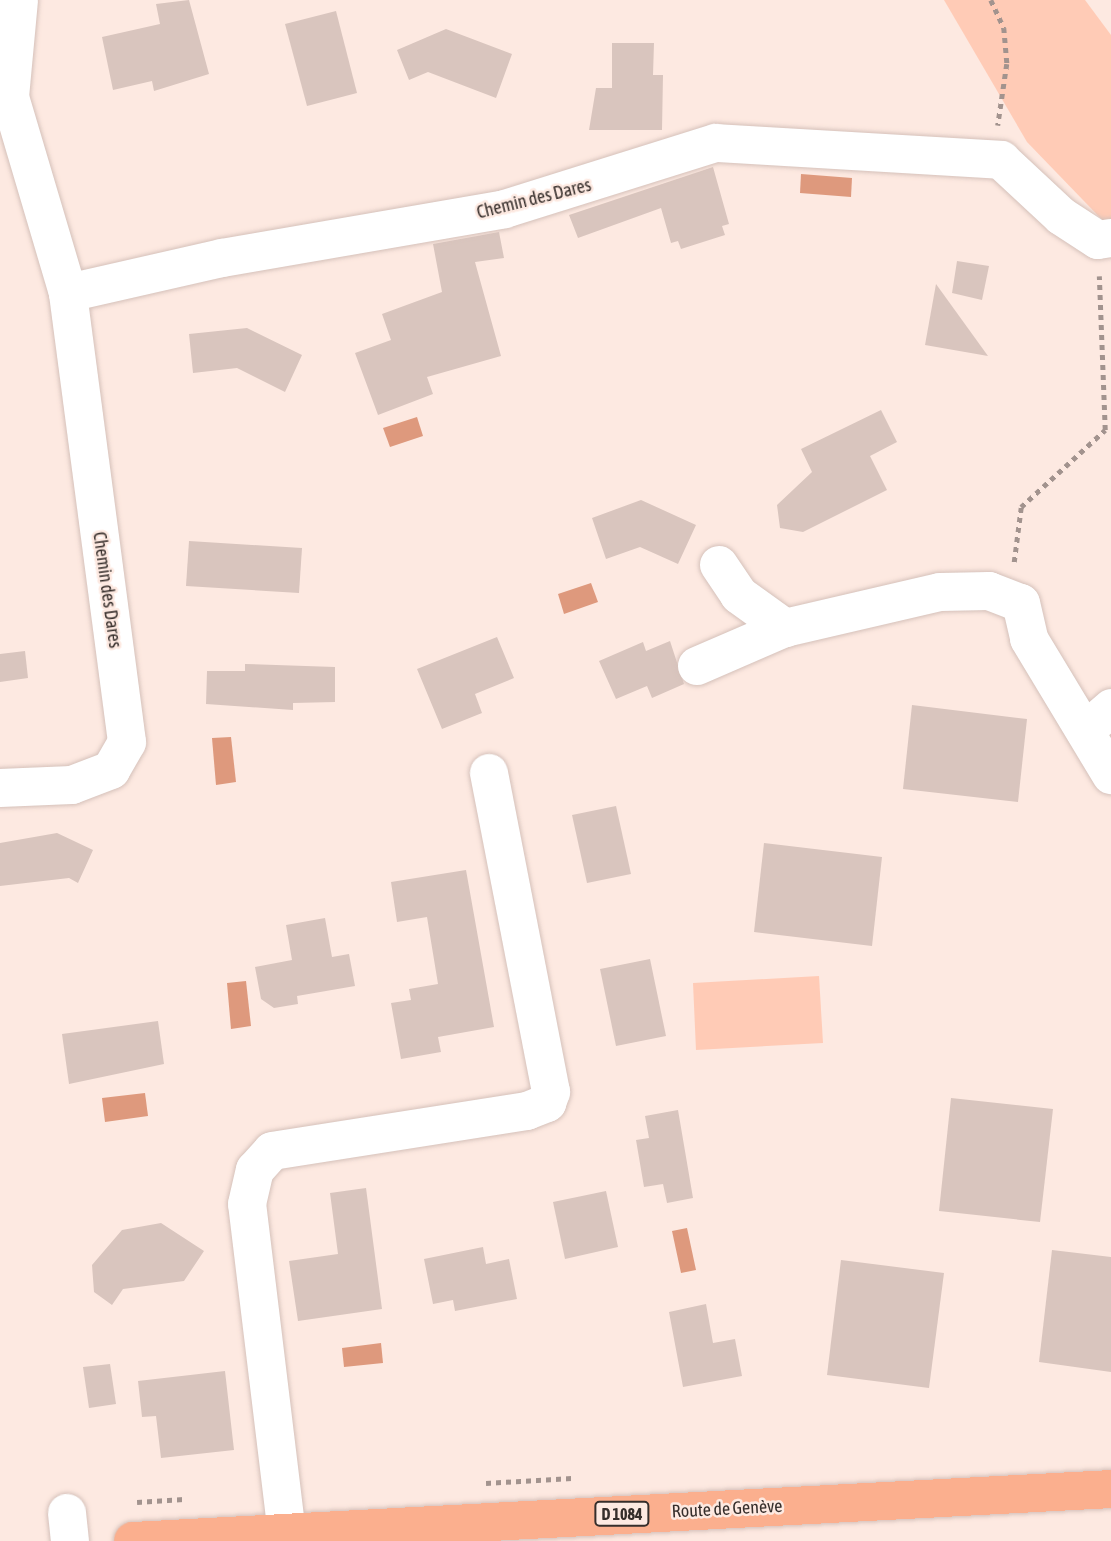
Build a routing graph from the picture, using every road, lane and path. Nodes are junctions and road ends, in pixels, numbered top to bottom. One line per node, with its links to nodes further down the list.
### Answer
1 (19, 0): 5 (street, Chemin des Dares)
2 (991, 0): 3 (path)
3 (1001, 160): 4 (street); 5 (street, Chemin des Dares)
4 (1104, 239): 7 (path)
5 (68, 293): 13 (street, Chemin des Dares)
6 (719, 565): 8 (street)
7 (1005, 597): 8 (street); 10 (street)
8 (785, 628): 9 (street)
9 (697, 666)
10 (1098, 720): 12 (street)
11 (489, 773): 15 (street)
12 (1111, 775)
13 (0, 789)
14 (1111, 1489): 15 (main road, Route de Genève / D 1084)
15 (287, 1534): 16 (main road, Route de Genève / D 1084)
16 (133, 1541)

